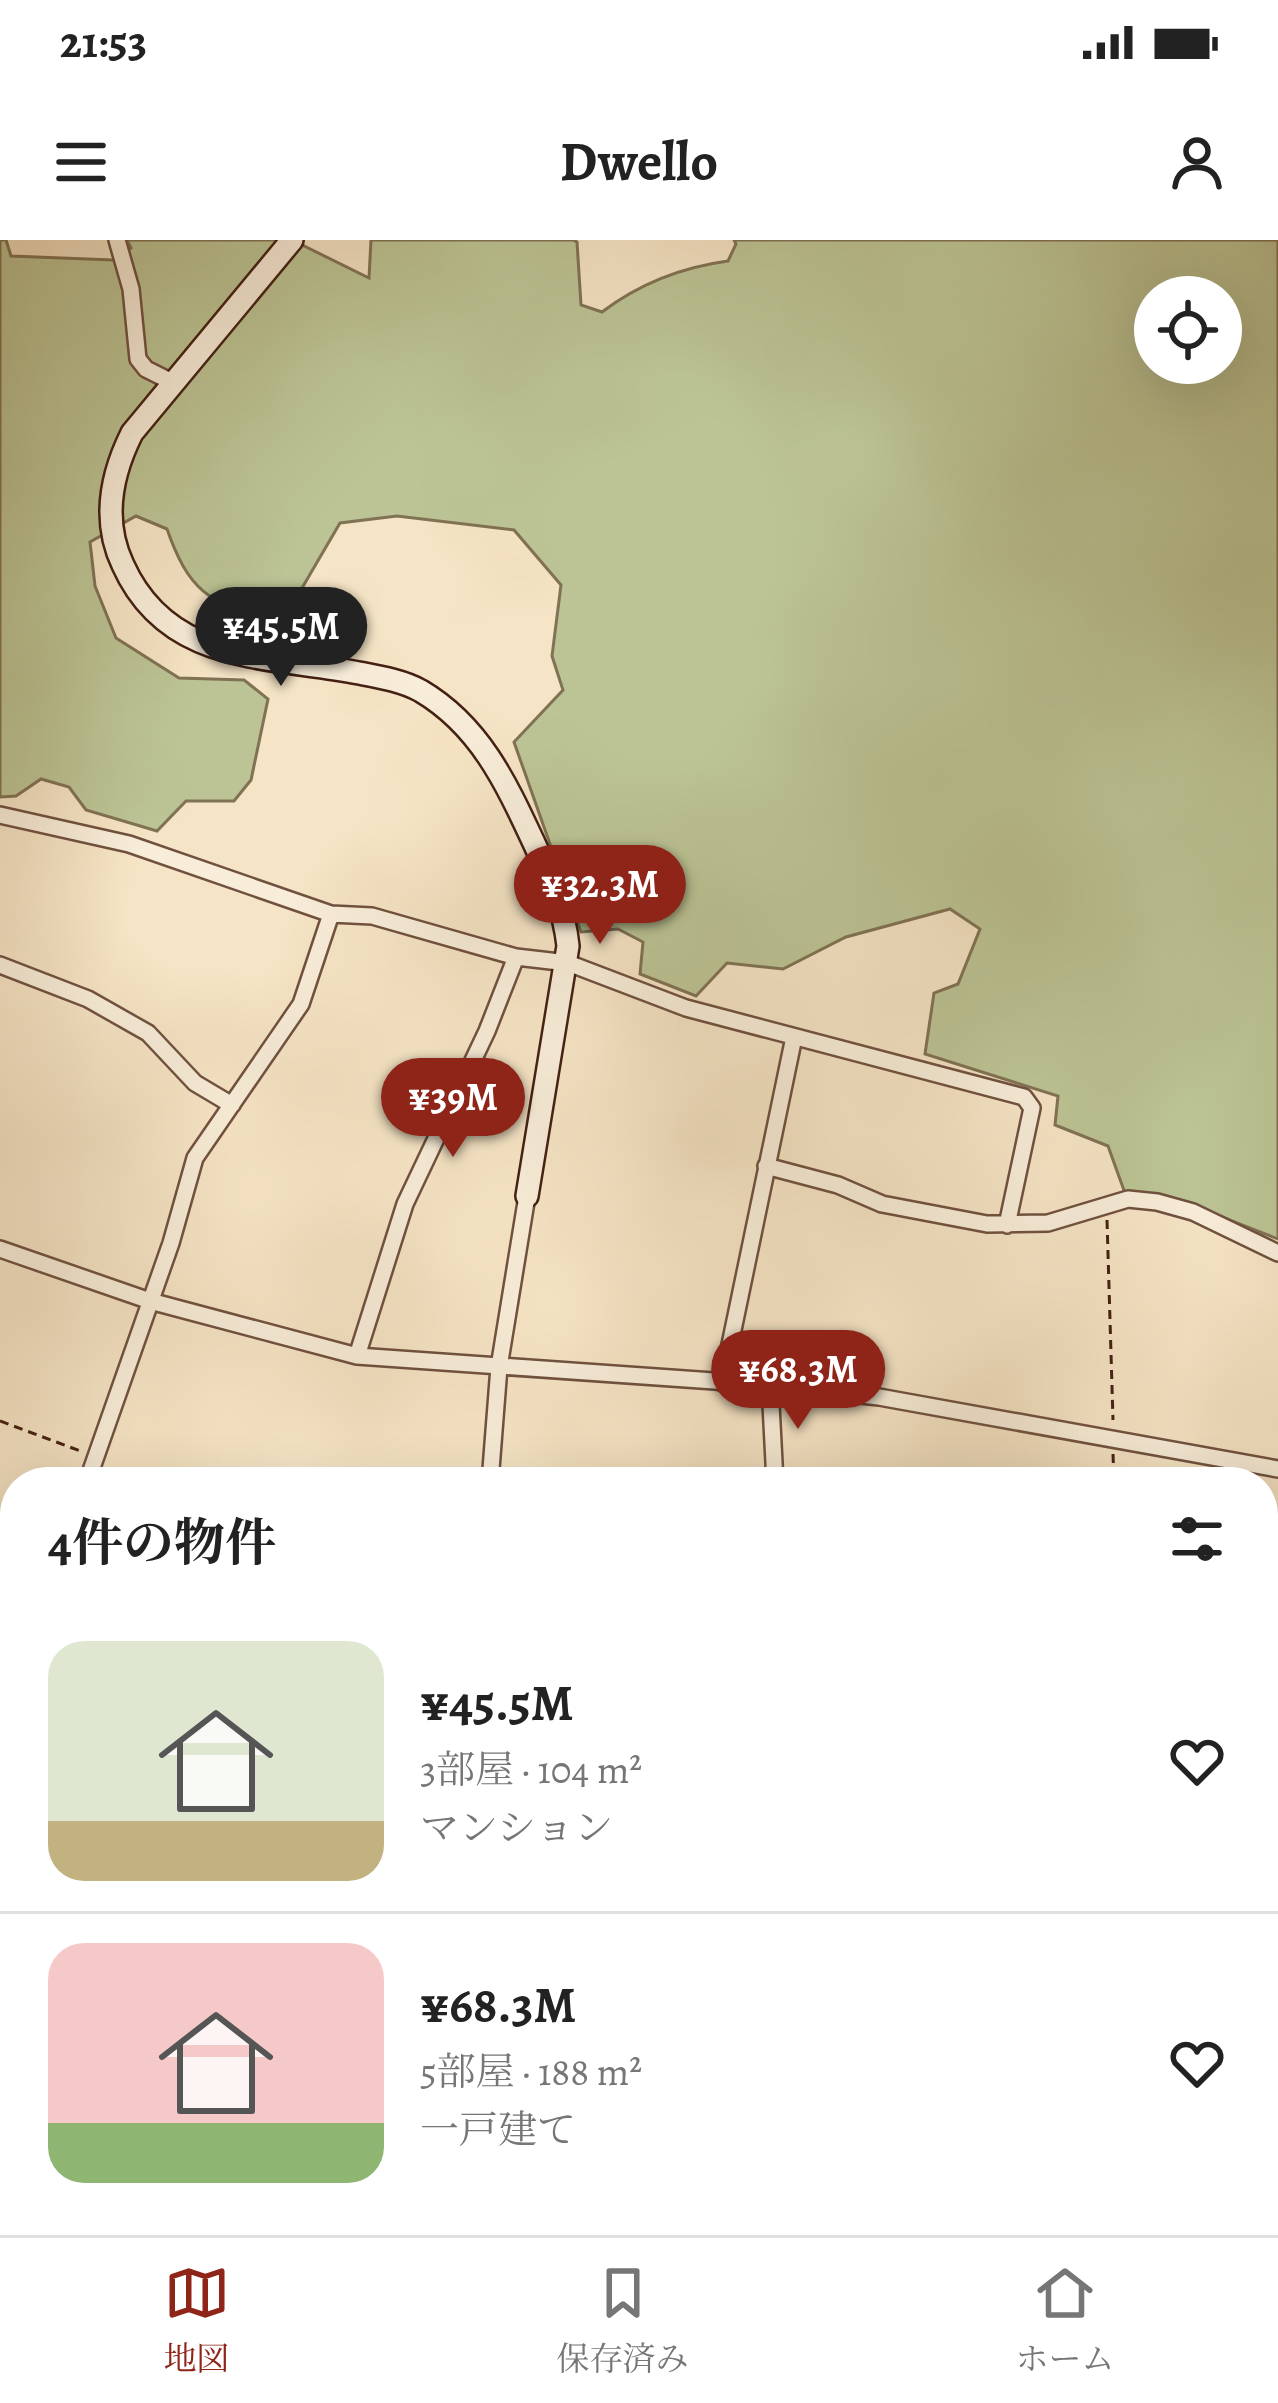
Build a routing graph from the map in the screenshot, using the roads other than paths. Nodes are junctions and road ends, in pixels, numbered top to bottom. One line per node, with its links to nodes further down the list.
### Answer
1 (117, 240): 3 (street)
2 (292, 240): 3 (street)
3 (172, 382): 7 (street)
4 (0, 814): 5 (street)
5 (332, 914): 6 (street); 10 (street)
6 (516, 957): 7 (street); 17 (street)
7 (568, 963): 9 (street); 12 (street)
8 (0, 965): 10 (street)
9 (794, 1037): 11 (street); 13 (street)
10 (232, 1105): 16 (street)
11 (766, 1166): 13 (street); 19 (street)
12 (527, 1196): 18 (street)
13 (1006, 1225): 15 (street)
14 (0, 1249): 16 (street)
15 (1278, 1253)
16 (150, 1301): 17 (street); 21 (street)
17 (356, 1356): 18 (street)
18 (499, 1367): 19 (street); 22 (street)
19 (722, 1383): 20 (street)
20 (770, 1385): 23 (street); 24 (street)
21 (92, 1467)
22 (491, 1467)
23 (774, 1467)
24 (1266, 1467)

